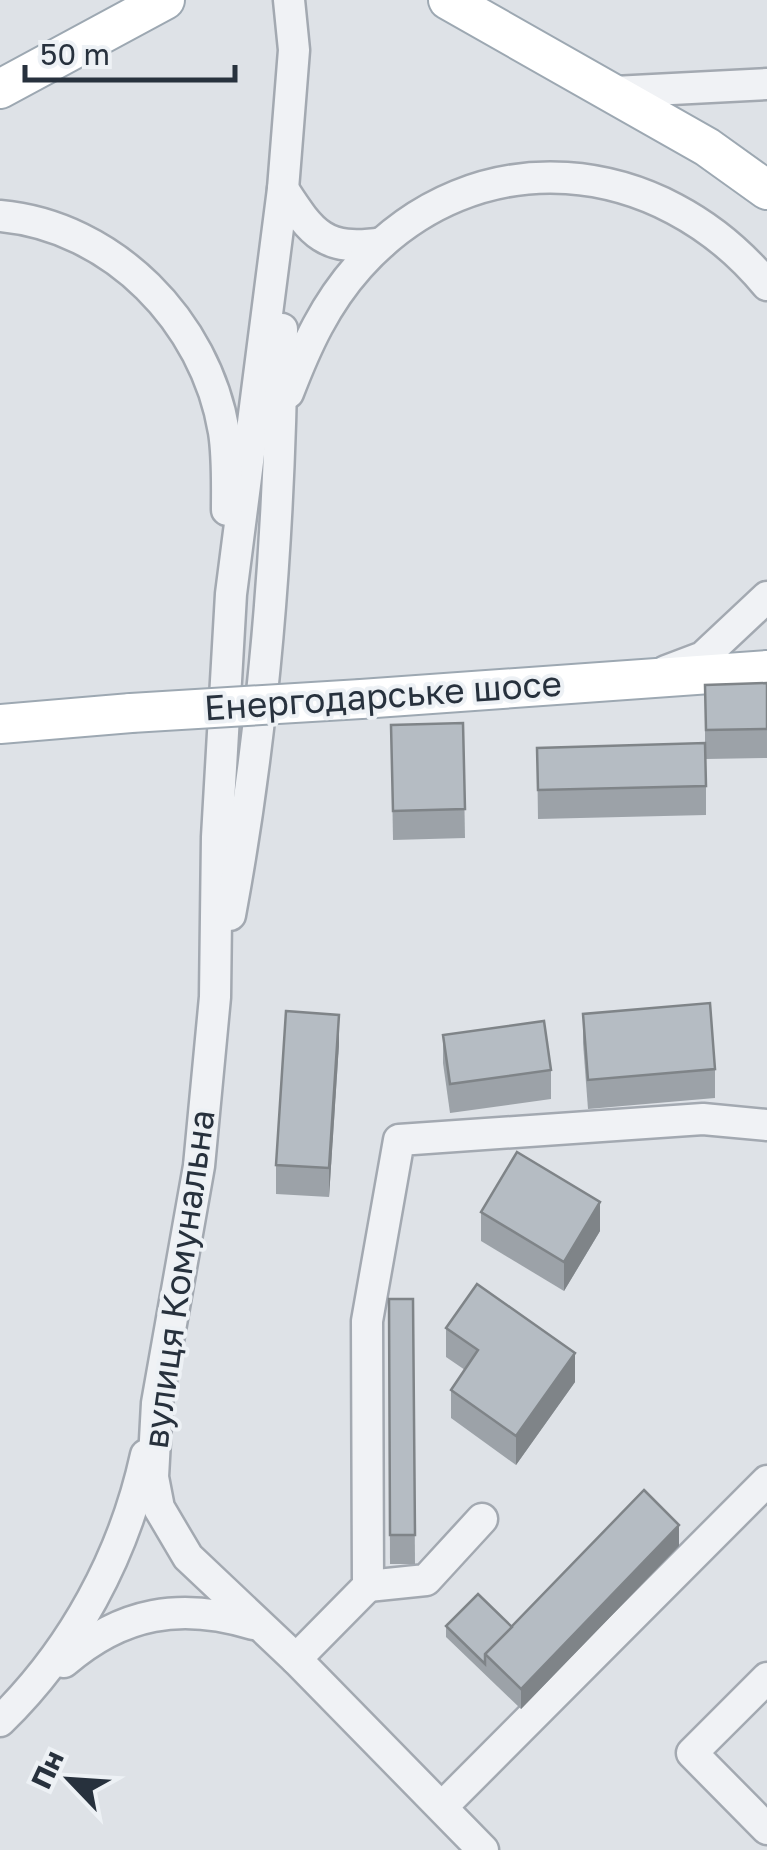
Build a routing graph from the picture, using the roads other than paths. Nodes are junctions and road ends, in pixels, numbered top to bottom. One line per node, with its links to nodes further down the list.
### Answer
1 (166, 0): 7 (main road)
2 (289, 0): 5 (street)
3 (309, 0): 5 (street)
4 (448, 0): 8 (main road)
5 (294, 50): 9 (street)
6 (767, 84): 8 (street)
7 (0, 89)
8 (614, 92): 10 (main road)
9 (284, 189): 12 (street); 14 (street); 15 (street)
10 (767, 190)
11 (0, 216): 15 (street)
12 (382, 244): 13 (street); 14 (street)
13 (767, 285)
14 (281, 410): 20 (street)
15 (230, 594): 20 (street)
16 (767, 597): 18 (street)
17 (767, 670): 18 (main road, Енергодарське шосе)
18 (649, 677): 19 (main road, Енергодарське шосе, bridge)
19 (0, 724)
20 (215, 996): 22 (street, вулиця Комунальна)
21 (767, 1125): 25 (street)
22 (156, 1403): 26 (street, вулиця Комунальна); 29 (street)
23 (767, 1481): 31 (street)
24 (482, 1519): 25 (street)
25 (368, 1586): 27 (street)
26 (261, 1626): 27 (street, вулиця Комунальна); 29 (street)
27 (296, 1659): 31 (street, вулиця Комунальна)
28 (767, 1678): 32 (street)
29 (39, 1683): 30 (street)
30 (0, 1722)
31 (442, 1807): 33 (street, вулиця Комунальна)
32 (767, 1829)
33 (483, 1850)

